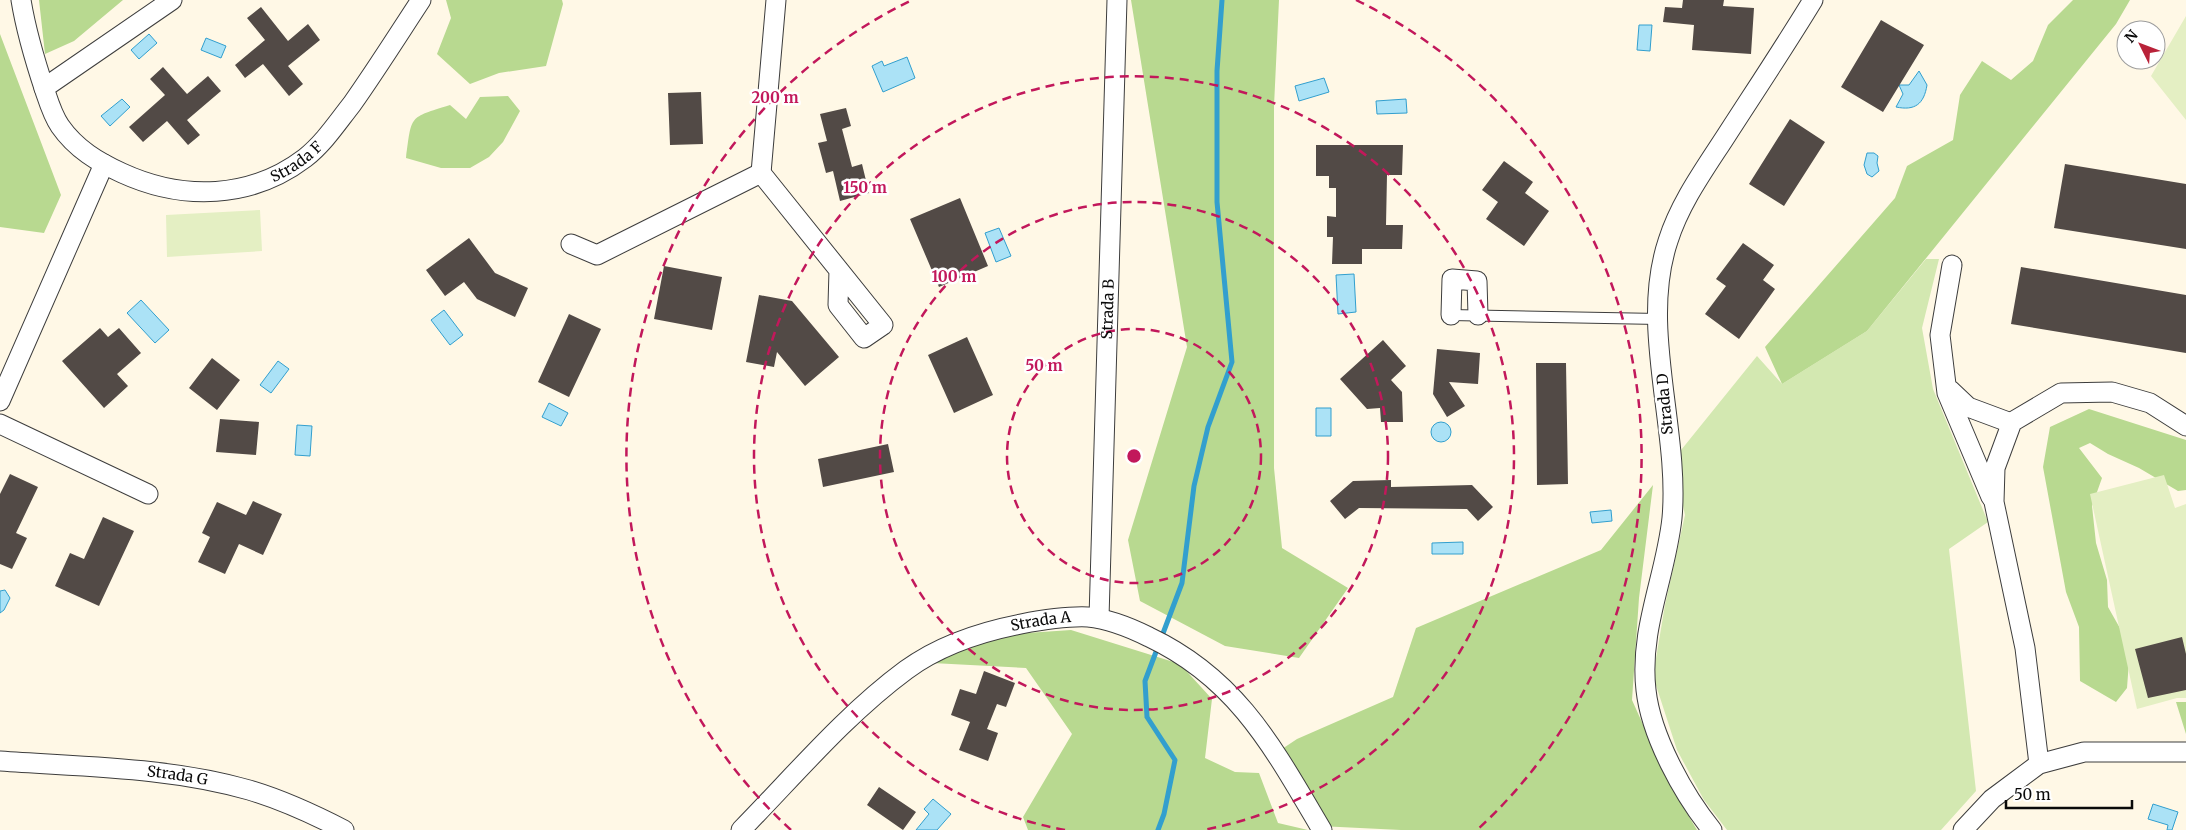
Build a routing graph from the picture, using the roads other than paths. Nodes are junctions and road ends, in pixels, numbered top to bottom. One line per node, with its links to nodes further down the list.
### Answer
1 (21, 0): 7 (street, Strada F)
2 (172, 0): 7 (street)
3 (421, 0): 8 (street, Strada F)
4 (776, 0): 9 (street)
5 (1116, 0): 23 (street, Strada B)
6 (1813, 0): 15 (street, Strada D)
7 (44, 88): 8 (street, Strada F)
8 (104, 164): 16 (street)
9 (761, 173): 10 (street); 12 (street)
10 (571, 244)
11 (1952, 265): 17 (street)
12 (839, 270)
13 (1452, 314): 14 (lane); 14 (street)
14 (1478, 315): 15 (lane)
15 (1659, 319): 30 (street, Strada D)
16 (0, 401)
17 (1964, 415): 18 (street); 22 (street)
18 (2012, 423): 20 (street); 22 (street)
19 (0, 424): 21 (street)
20 (2186, 426)
21 (148, 494)
22 (1994, 502): 26 (street)
23 (1099, 618): 28 (street, Strada A); 29 (street, Strada A)
24 (2186, 752): 26 (street)
25 (0, 761): 27 (street, Strada G)
26 (2039, 764): 31 (street)
27 (344, 830)
28 (741, 830)
29 (1322, 830)
30 (1712, 830)
31 (1963, 830)

